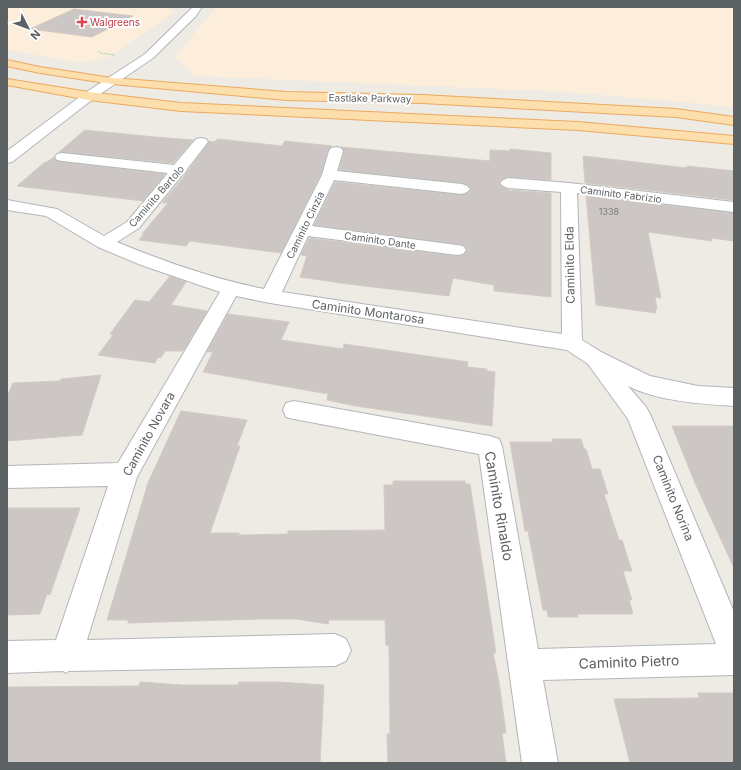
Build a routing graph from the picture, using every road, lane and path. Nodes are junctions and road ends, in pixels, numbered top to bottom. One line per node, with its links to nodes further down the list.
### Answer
1 (198, 7): 5 (street)
2 (98, 51): 3 (path)
3 (118, 56)
4 (7, 63): 5 (main road, Eastlake Parkway)
5 (112, 81): 7 (street); 8 (main road, Eastlake Parkway)
6 (7, 82): 7 (main road, Eastlake Parkway)
7 (89, 96): 9 (main road, Eastlake Parkway); 13 (street)
8 (734, 121)
9 (734, 140)
10 (201, 142): 14 (street, Caminito Bartolo)
11 (336, 151): 15 (street, Caminito Cinzia)
12 (62, 157): 14 (street)
13 (7, 159)
14 (180, 170): 22 (street, Caminito Bartolo)
15 (329, 175): 18 (street); 21 (street, Caminito Cinzia)
16 (508, 183): 17 (street, Caminito Fabrizio)
17 (569, 188): 20 (street, Caminito Fabrizio); 26 (street, Caminito Elda)
18 (462, 190)
19 (7, 205): 22 (street, Caminito Montarosa)
20 (734, 207)
21 (303, 230): 23 (street, Caminito Dante); 25 (street, Caminito Cinzia)
22 (104, 243): 24 (street, Caminito Montarosa)
23 (456, 250)
24 (230, 289): 25 (street, Caminito Montarosa); 30 (street, Caminito Novara)
25 (270, 297): 26 (street, Caminito Montarosa)
26 (572, 342): 27 (street, Caminito Montarosa)
27 (594, 358): 28 (street, Caminito Montarosa); 32 (street, Caminito Norina)
28 (734, 397)
29 (294, 410): 37 (street, Caminito Rinaldo)
30 (125, 474): 31 (street); 35 (street, Caminito Novara)
31 (7, 477)
32 (734, 649)
33 (335, 650): 35 (street)
34 (7, 657): 35 (street)
35 (66, 657)
36 (734, 659): 37 (street, Caminito Pietro)
37 (525, 665): 38 (street, Caminito Rinaldo)
38 (540, 763)

